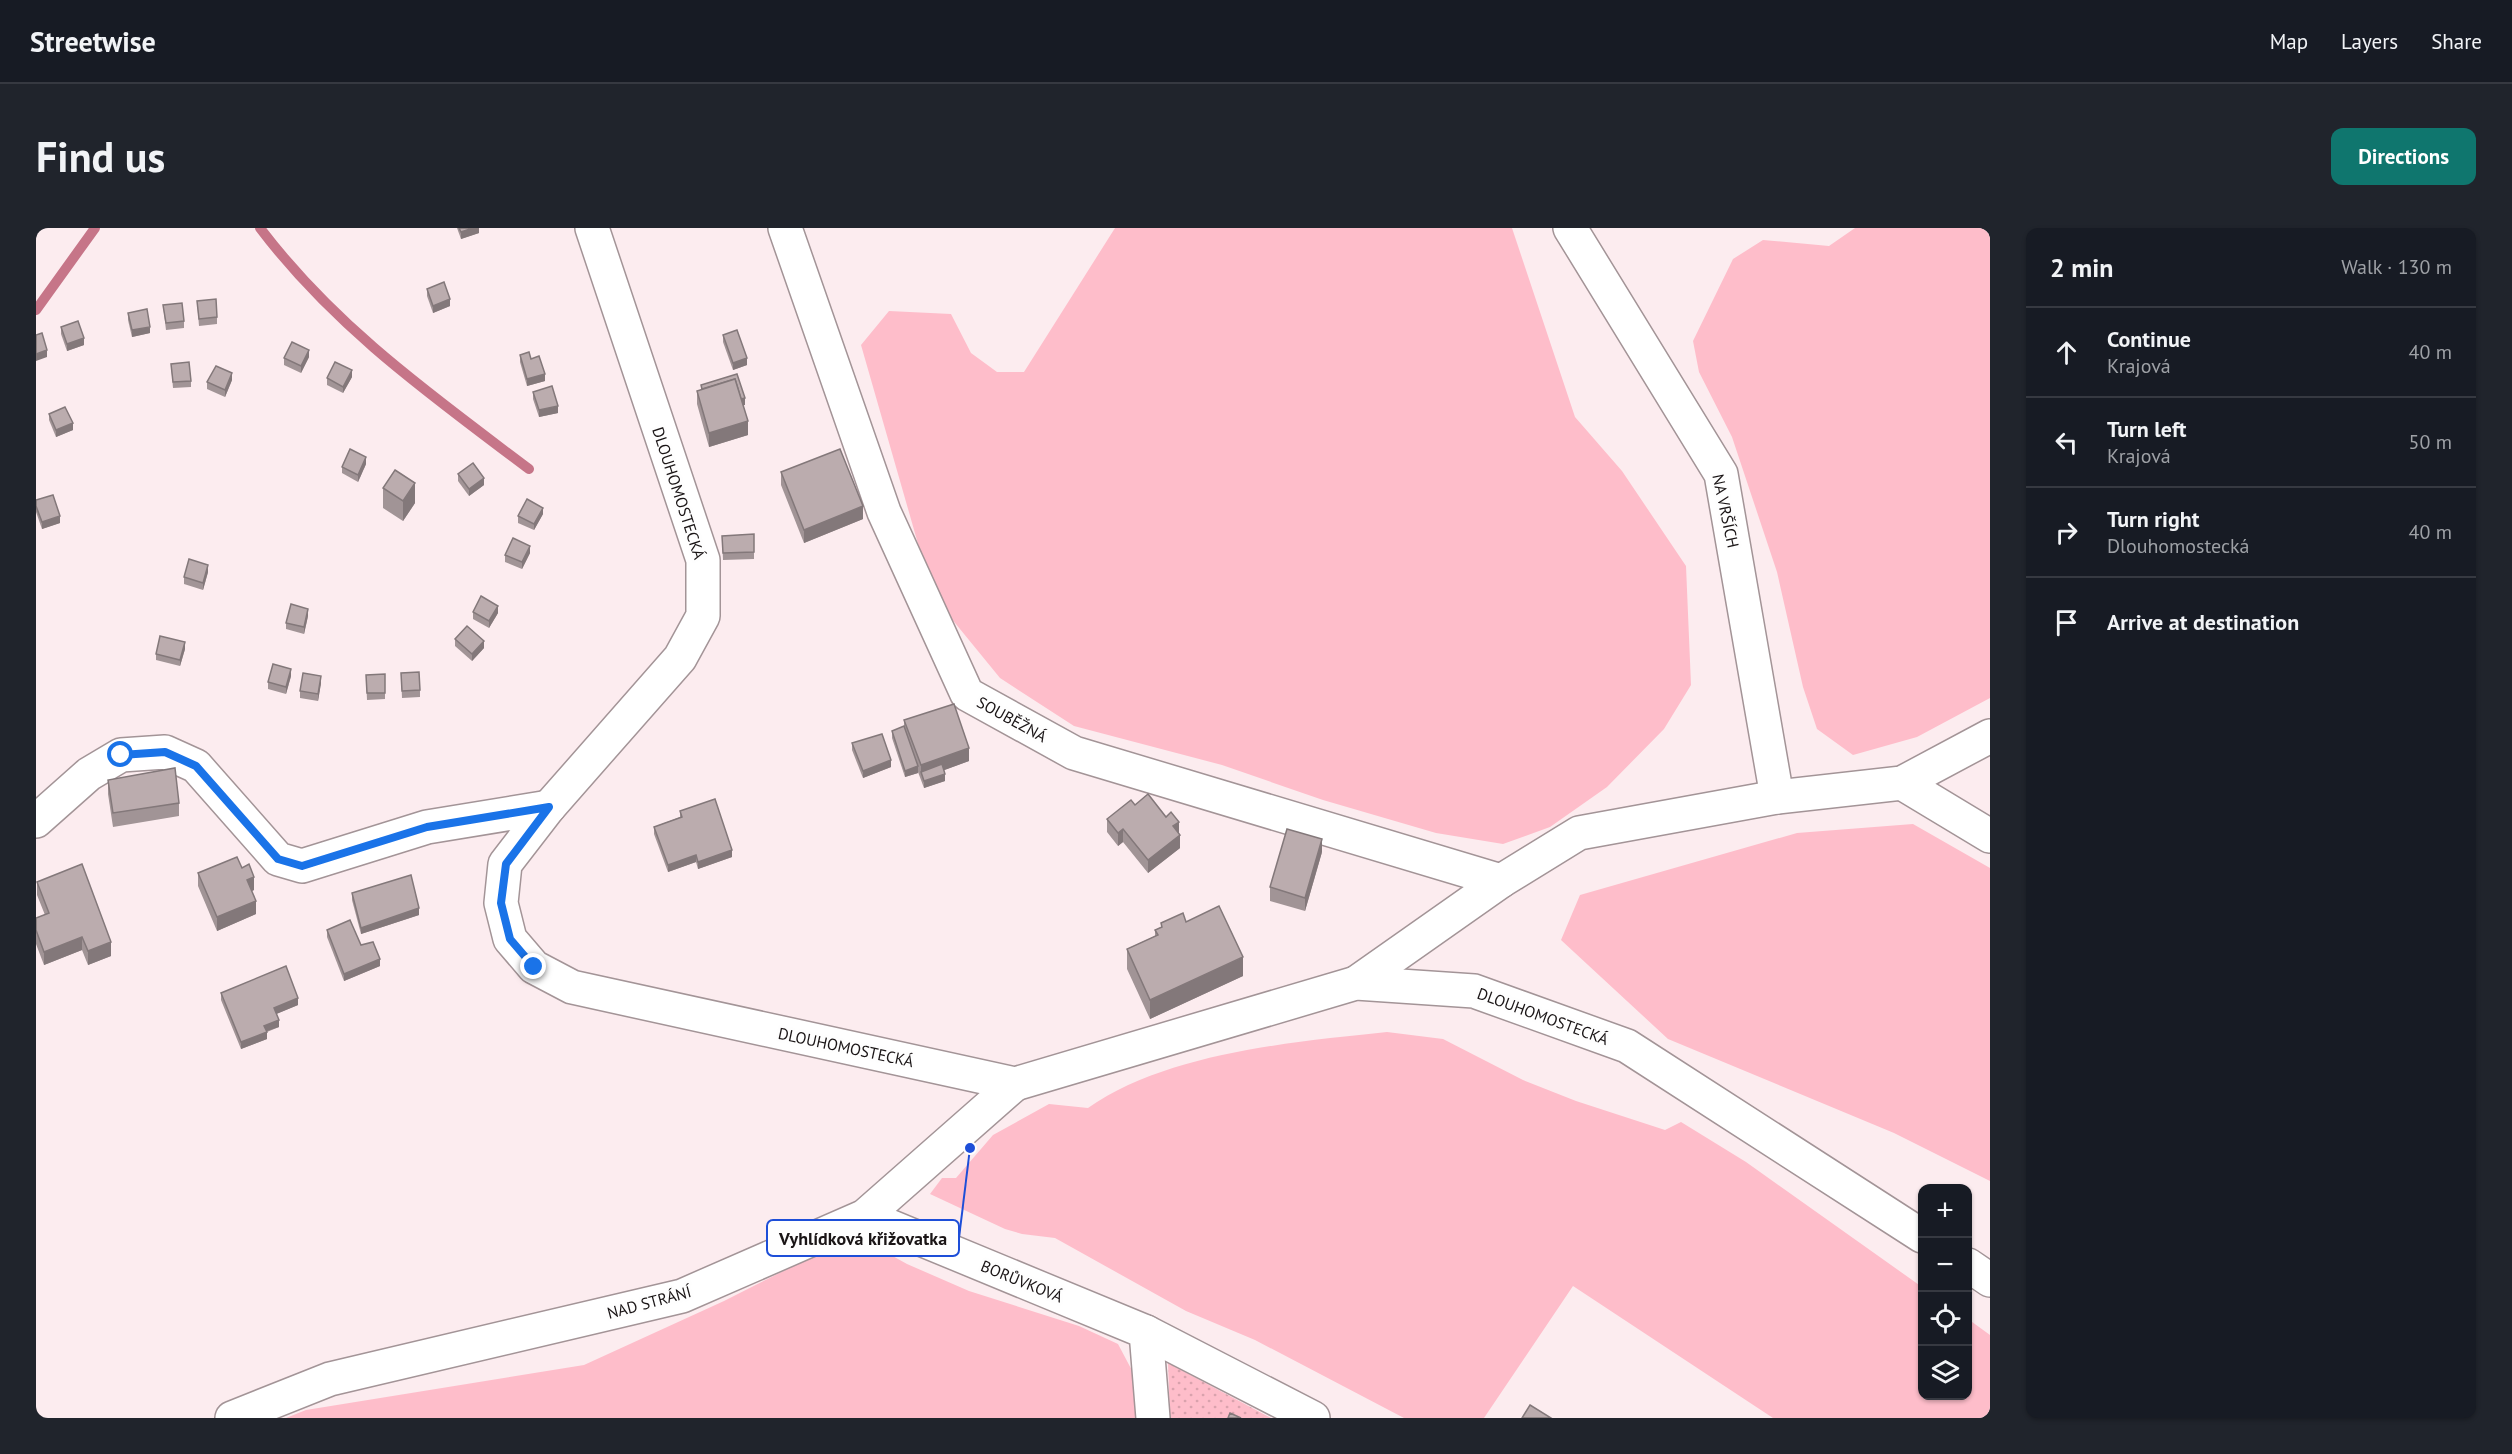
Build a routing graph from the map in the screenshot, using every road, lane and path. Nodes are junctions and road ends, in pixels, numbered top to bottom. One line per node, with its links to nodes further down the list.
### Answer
1 (592, 228): 7 (street, DLOUHOMOSTECKÁ)
2 (785, 228): 10 (street, SOUBĚŽNÁ)
3 (1570, 228): 6 (street, NA VRŠÍCH)
4 (1990, 736): 5 (street)
5 (1902, 783): 6 (street); 9 (street)
6 (1777, 797): 10 (street)
7 (549, 807): 8 (street); 12 (street, DLOUHOMOSTECKÁ)
8 (36, 821)
9 (1990, 836)
10 (1501, 881): 11 (street)
11 (1356, 983): 12 (street, DLOUHOMOSTECKÁ); 14 (street, DLOUHOMOSTECKÁ)
12 (1015, 1084): 13 (street, NAD STRÁNÍ)
13 (864, 1216): 17 (street, BORŮVKOVÁ); 18 (street, NAD STRÁNÍ)
14 (1918, 1233)
15 (1972, 1268): 16 (street)
16 (1990, 1280)
17 (1146, 1332): 19 (street); 20 (street, BORŮVKOVÁ)
18 (232, 1418)
19 (1153, 1418)
20 (1313, 1418)

